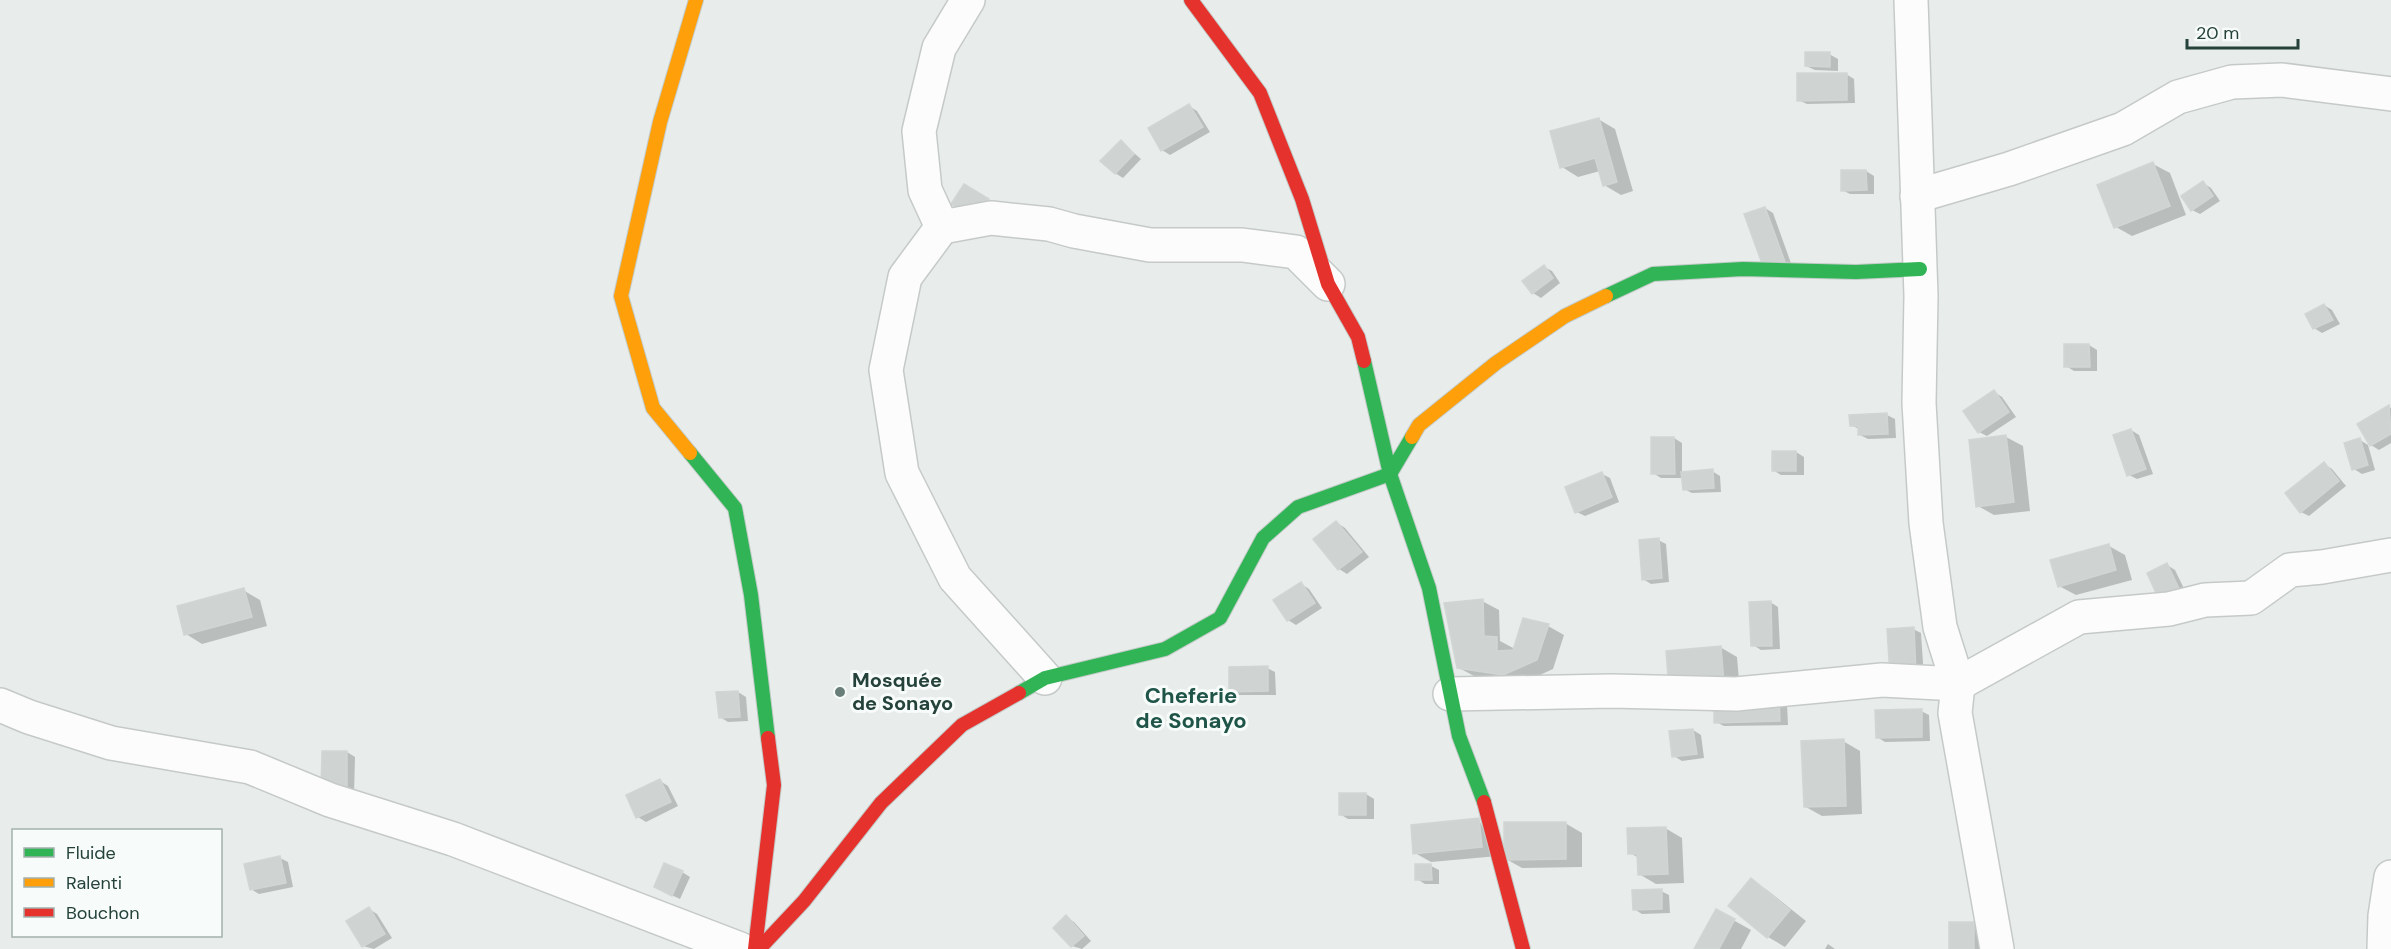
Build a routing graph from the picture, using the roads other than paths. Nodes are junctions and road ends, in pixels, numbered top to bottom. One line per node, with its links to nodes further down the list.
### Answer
1 (696, 0): 18 (street)
2 (968, 0): 7 (street)
3 (1191, 0): 9 (street)
4 (1911, 0): 6 (street)
5 (2391, 94): 6 (street)
6 (1917, 196): 8 (street)
7 (942, 227): 9 (street); 12 (street)
8 (1920, 269): 10 (street); 13 (street)
9 (1328, 284): 10 (street)
10 (1390, 474): 12 (street); 14 (street)
11 (2391, 555): 13 (street)
12 (1046, 678): 18 (street)
13 (1958, 684): 14 (street); 20 (street)
14 (1450, 694): 19 (street)
15 (0, 705): 17 (street)
16 (2391, 877): 21 (street)
17 (740, 949)
18 (757, 949)
19 (1523, 949)
20 (1997, 949)
21 (2384, 949)

